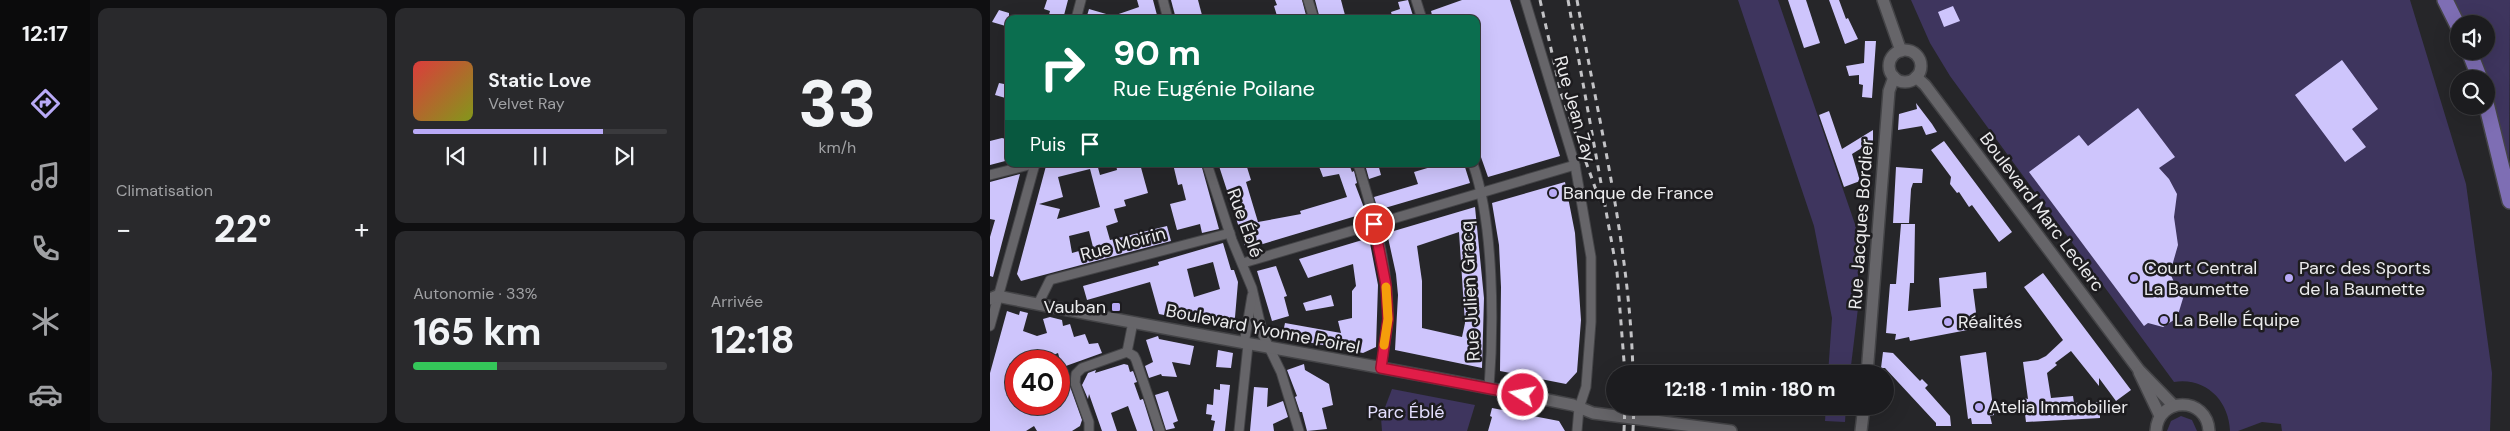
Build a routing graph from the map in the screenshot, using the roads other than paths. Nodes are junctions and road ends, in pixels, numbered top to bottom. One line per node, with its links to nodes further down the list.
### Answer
1 (1081, 0): 8 (street)
2 (1163, 0): 9 (street)
3 (1308, 0): 10 (street)
4 (1416, 0): 11 (street)
5 (1525, 0): 17 (street, Rue Jean Zay)
6 (1883, 0): 13 (street)
7 (2445, 0): 12 (highway)
8 (1077, 15)
9 (1167, 15)
10 (1313, 15)
11 (1421, 15)
12 (2452, 15)
13 (1900, 51): 14 (street); 15 (street)
14 (1894, 77): 15 (street); 37 (street, Rue Jacques Bordier)
15 (1916, 77): 39 (street, Boulevard Marc Leclerc)
16 (2489, 115): 25 (highway)
17 (1575, 165): 24 (street); 42 (street, Rue Jean Zay)
18 (1022, 167): 23 (street)
19 (1033, 167): 30 (street)
20 (1208, 167): 27 (street, Rue Éblé)
21 (1359, 167): 26 (street)
22 (1474, 167): 24 (street, Rue Julien Gracq)
23 (990, 175)
24 (1480, 192): 26 (street); 40 (street, Rue Julien Gracq)
25 (2510, 201)
26 (1374, 224): 28 (street); 38 (street)
27 (1230, 233): 28 (street, Rue Éblé); 31 (street, Rue Moirin)
28 (1243, 263): 29 (street, Rue Éblé)
29 (1253, 293): 34 (street, Rue Éblé); 35 (street, Rue Éblé)
30 (994, 298): 31 (street, Boulevard Yvonne Poirel); 33 (street)
31 (1038, 304): 32 (street, Boulevard Yvonne Poirel)
32 (1133, 322): 34 (street, Boulevard Yvonne Poirel); 36 (street)
33 (990, 326)
34 (1246, 344): 35 (street, Boulevard Yvonne Poirel); 47 (street, Rue Éblé)
35 (1270, 349): 38 (street, Boulevard Yvonne Poirel); 48 (street, Rue Éblé)
36 (1127, 352): 45 (street); 46 (street)
37 (1868, 365)
38 (1381, 368): 40 (street, Boulevard Yvonne Poirel)
39 (2138, 370): 41 (street, Boulevard Marc Leclerc); 44 (street, Boulevard Marc Leclerc)
40 (1489, 388): 42 (street, Boulevard Yvonne Poirel)
41 (2174, 406): 44 (street); 53 (street)
42 (1579, 408): 49 (street, Rue Jean Zay); 50 (street, Boulevard Yvonne Poirel)
43 (1863, 415): 51 (street)
44 (2160, 416): 52 (street)
45 (1089, 431)
46 (1160, 431)
47 (1239, 431)
48 (1299, 431)
49 (1577, 431)
50 (1731, 431)
51 (1861, 431)
52 (2156, 431)
53 (2209, 431)

